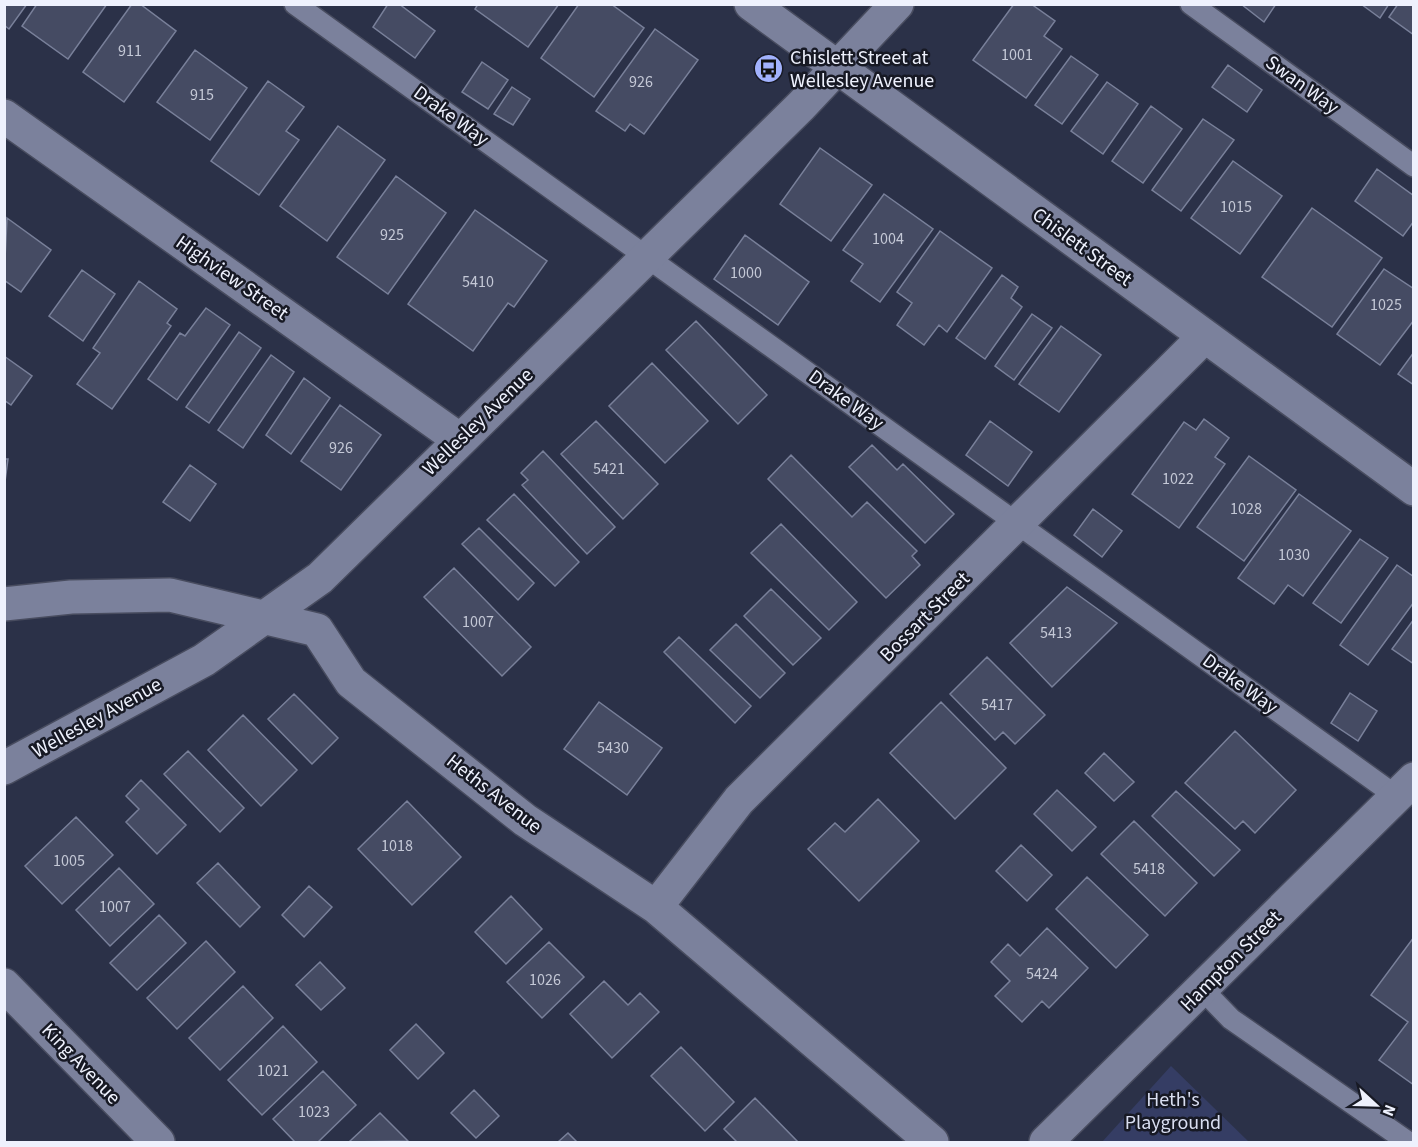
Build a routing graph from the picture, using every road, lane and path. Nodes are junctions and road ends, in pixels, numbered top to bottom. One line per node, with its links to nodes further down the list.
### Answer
1 (295, 4): 8 (lane, Drake Way)
2 (751, 4): 5 (street, Chislett Street)
3 (897, 4): 5 (street, Wellesley Avenue)
4 (1191, 4): 7 (lane, Swan Way)
5 (838, 68): 8 (street, Wellesley Avenue); 9 (street, Chislett Street)
6 (4, 116): 10 (street, Highview Street)
7 (1413, 166)
8 (648, 257): 10 (street, Wellesley Avenue); 12 (lane, Drake Way)
9 (1204, 337): 11 (street, Chislett Street); 12 (street, Bossart Street)
10 (460, 440): 14 (street, Wellesley Avenue)
11 (1413, 489)
12 (1019, 525): 16 (lane, Drake Way); 17 (street, Bossart Street)
13 (4, 604): 14 (street, Heths Avenue)
14 (266, 618): 15 (street, Wellesley Avenue); 17 (street, Heths Avenue)
15 (4, 768)
16 (1405, 788): 19 (street, Hampton Street)
17 (656, 906): 21 (street, Heths Avenue)
18 (4, 985): 20 (street, King Avenue)
19 (1203, 990): 22 (street, Hampton Street); 23 (lane)
20 (158, 1143)
21 (932, 1143)
22 (1046, 1143)
23 (1408, 1143)

